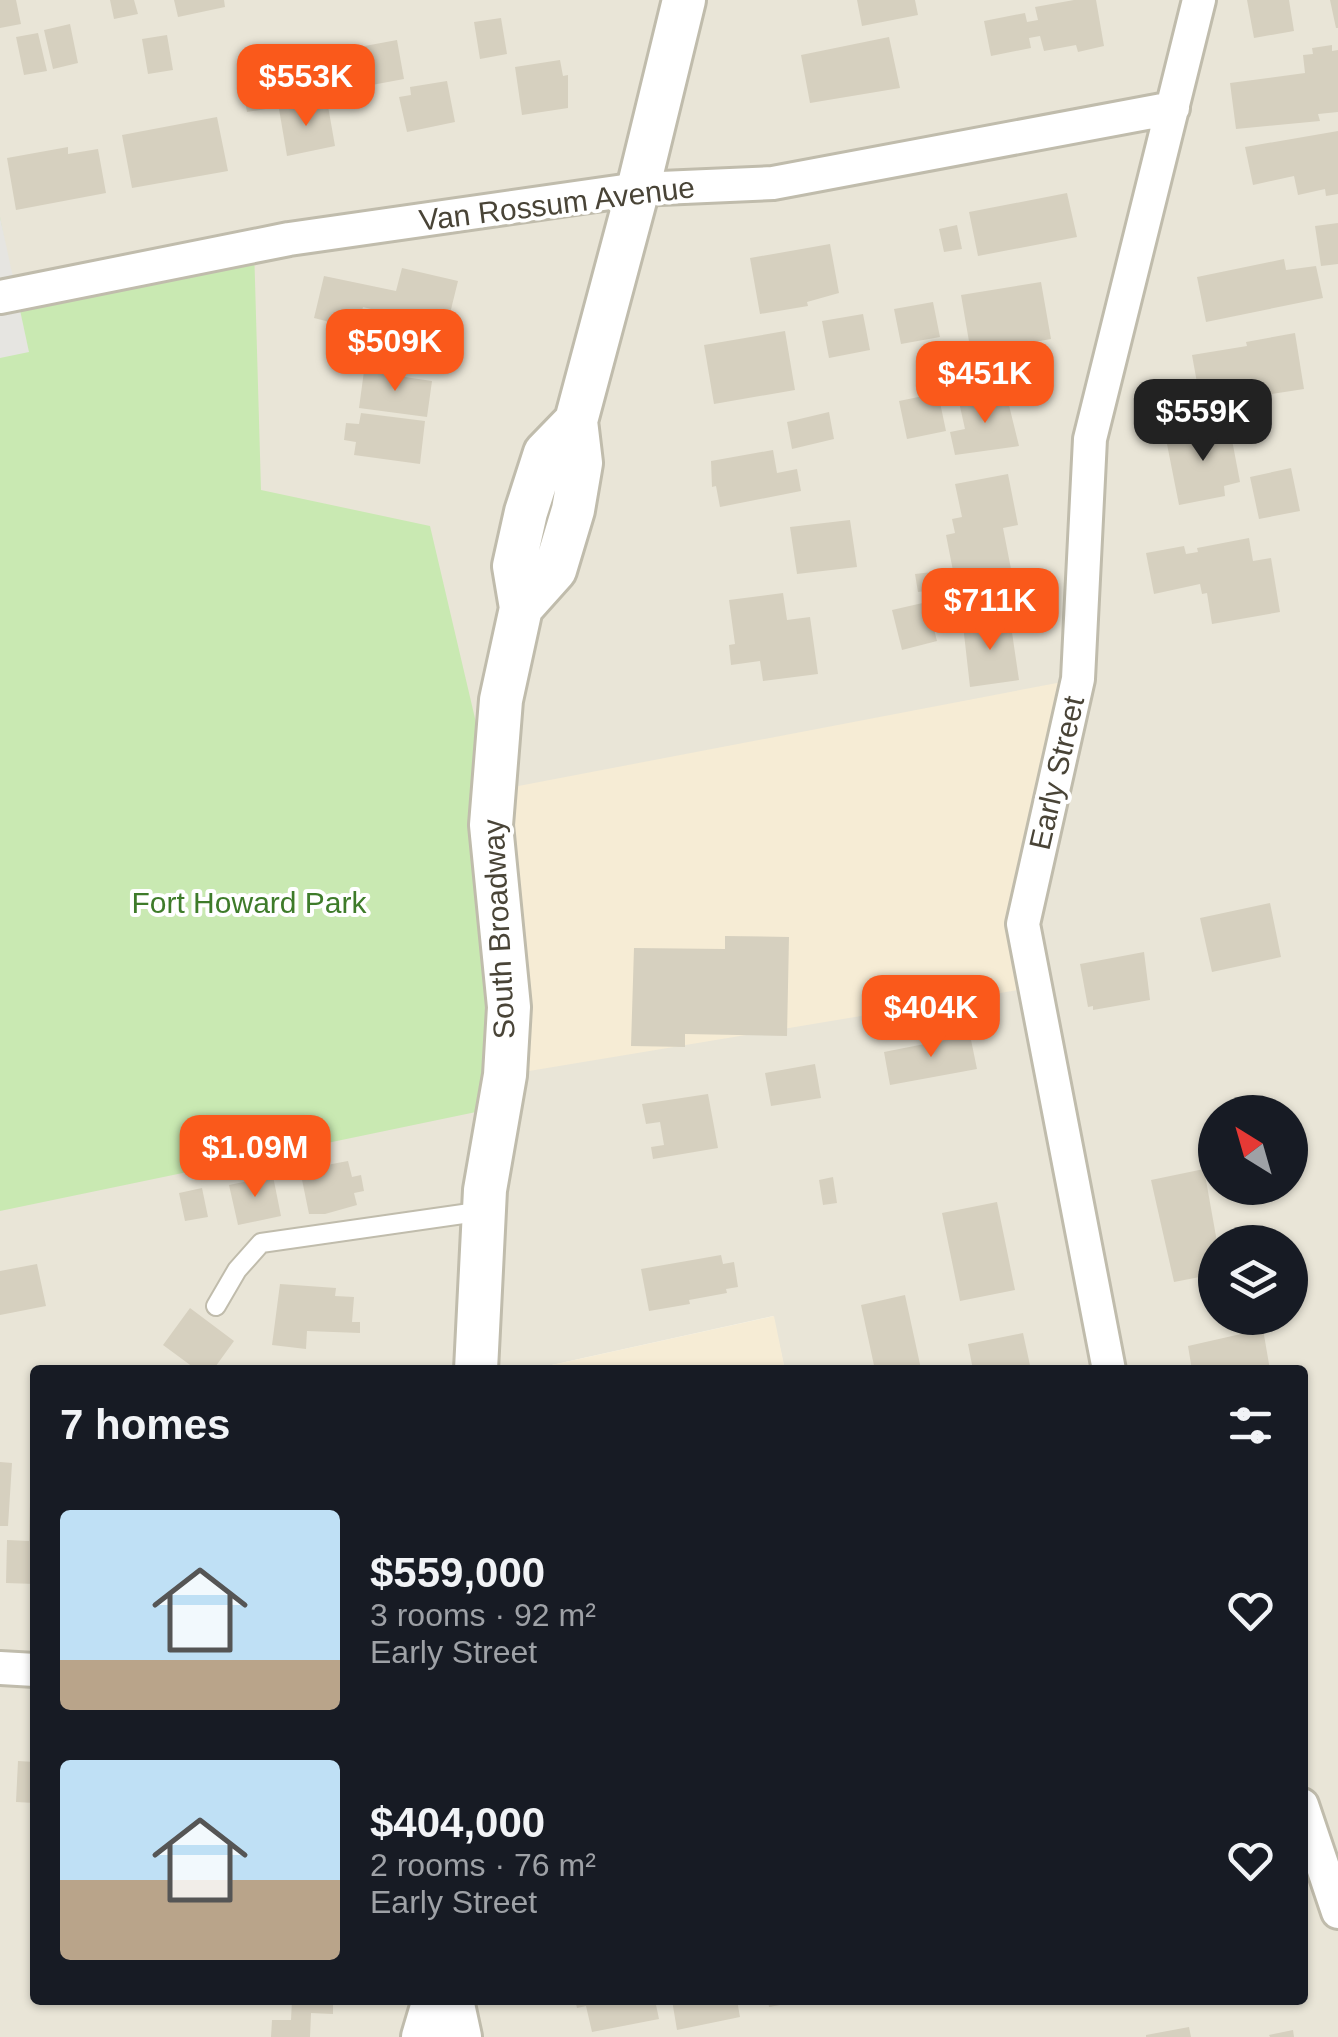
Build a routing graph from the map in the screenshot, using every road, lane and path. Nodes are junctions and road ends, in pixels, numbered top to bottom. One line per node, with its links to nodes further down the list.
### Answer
1 (684, 0): 4 (street, South Broadway)
2 (1199, 0): 3 (street, Early Street)
3 (1173, 108): 4 (street, Van Rossum Avenue); 9 (street, Early Street)
4 (638, 189): 5 (street, Van Rossum Avenue); 6 (street, South Broadway)
5 (0, 297)
6 (484, 1211): 7 (lane); 8 (street, South Broadway)
7 (216, 1306)
8 (476, 1365)
9 (1107, 1365)
10 (0, 1668): 11 (street)
11 (30, 1670)
12 (1308, 1824): 13 (street)
13 (1338, 1912)
14 (432, 2005): 16 (street)
15 (453, 2005): 17 (street)
16 (422, 2037)
17 (460, 2037)

